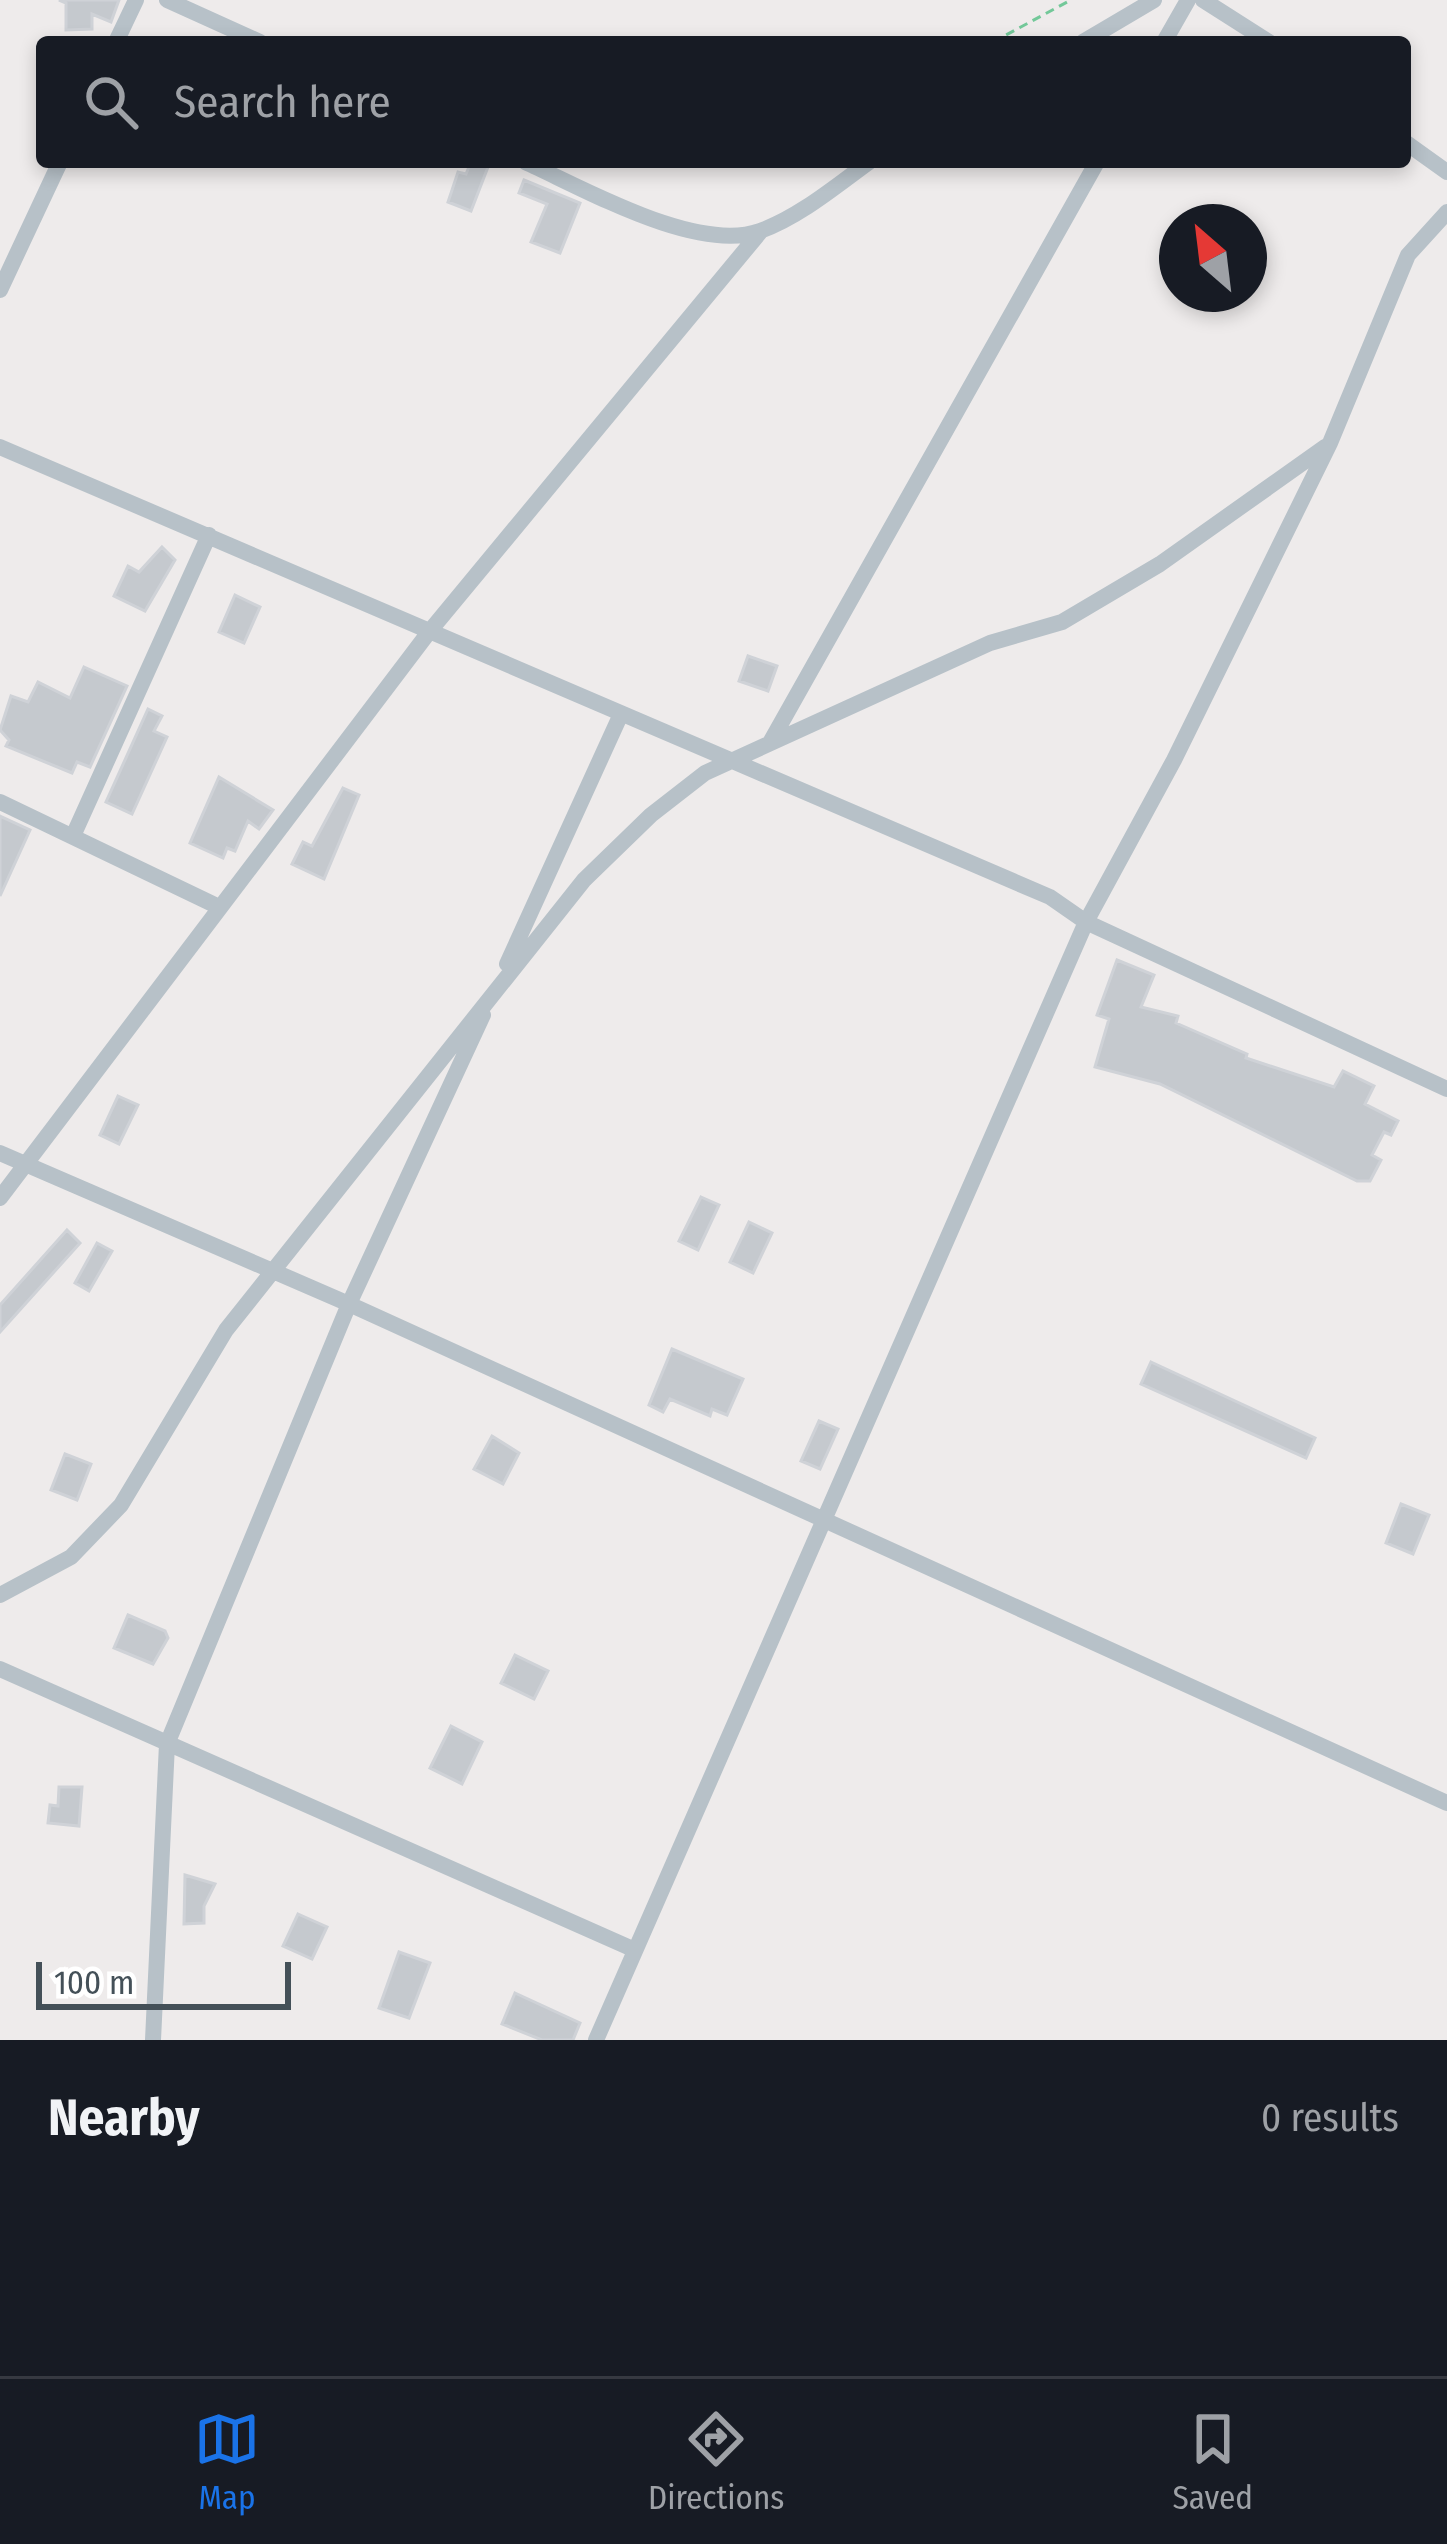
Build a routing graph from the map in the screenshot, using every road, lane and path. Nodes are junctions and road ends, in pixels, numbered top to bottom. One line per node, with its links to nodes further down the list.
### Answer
1 (136, 0): 7 (street)
2 (167, 0): 8 (street)
3 (1071, 0): 9 (path)
4 (1154, 0): 10 (street)
5 (1188, 0): 11 (street)
6 (1203, 0): 12 (street)
7 (119, 36)
8 (247, 36)
9 (1004, 36)
10 (1093, 36)
11 (1167, 36)
12 (1260, 36)
13 (1411, 146): 18 (street)
14 (57, 168): 21 (street)
15 (537, 168): 20 (street)
16 (860, 168): 20 (street)
17 (1094, 168): 28 (street)
18 (1447, 172)
19 (1447, 212): 23 (street)
20 (761, 231): 26 (street)
21 (5, 265): 22 (street)
22 (0, 290)
23 (1330, 443): 28 (street); 33 (street)
24 (0, 448): 25 (street)
25 (208, 535): 26 (street); 31 (street)
26 (429, 632): 27 (street); 32 (street)
27 (621, 714): 29 (street); 34 (street)
28 (771, 741): 29 (street)
29 (730, 760): 33 (street); 34 (street)
30 (0, 802): 31 (street)
31 (73, 836): 32 (street)
32 (219, 907): 37 (street)
33 (1086, 922): 35 (street); 41 (street)
34 (496, 988): 39 (street); 40 (street)
35 (1447, 1089)
36 (0, 1153): 37 (street)
37 (23, 1163): 38 (street); 39 (street)
38 (0, 1198)
39 (274, 1271): 40 (street); 42 (street)
40 (349, 1304): 41 (street); 44 (street)
41 (822, 1522): 45 (street); 46 (street)
42 (0, 1595)
43 (0, 1669): 44 (street)
44 (167, 1744): 46 (street); 47 (street)
45 (1447, 1803)
46 (635, 1950): 48 (street)
47 (153, 2040)
48 (596, 2040)

